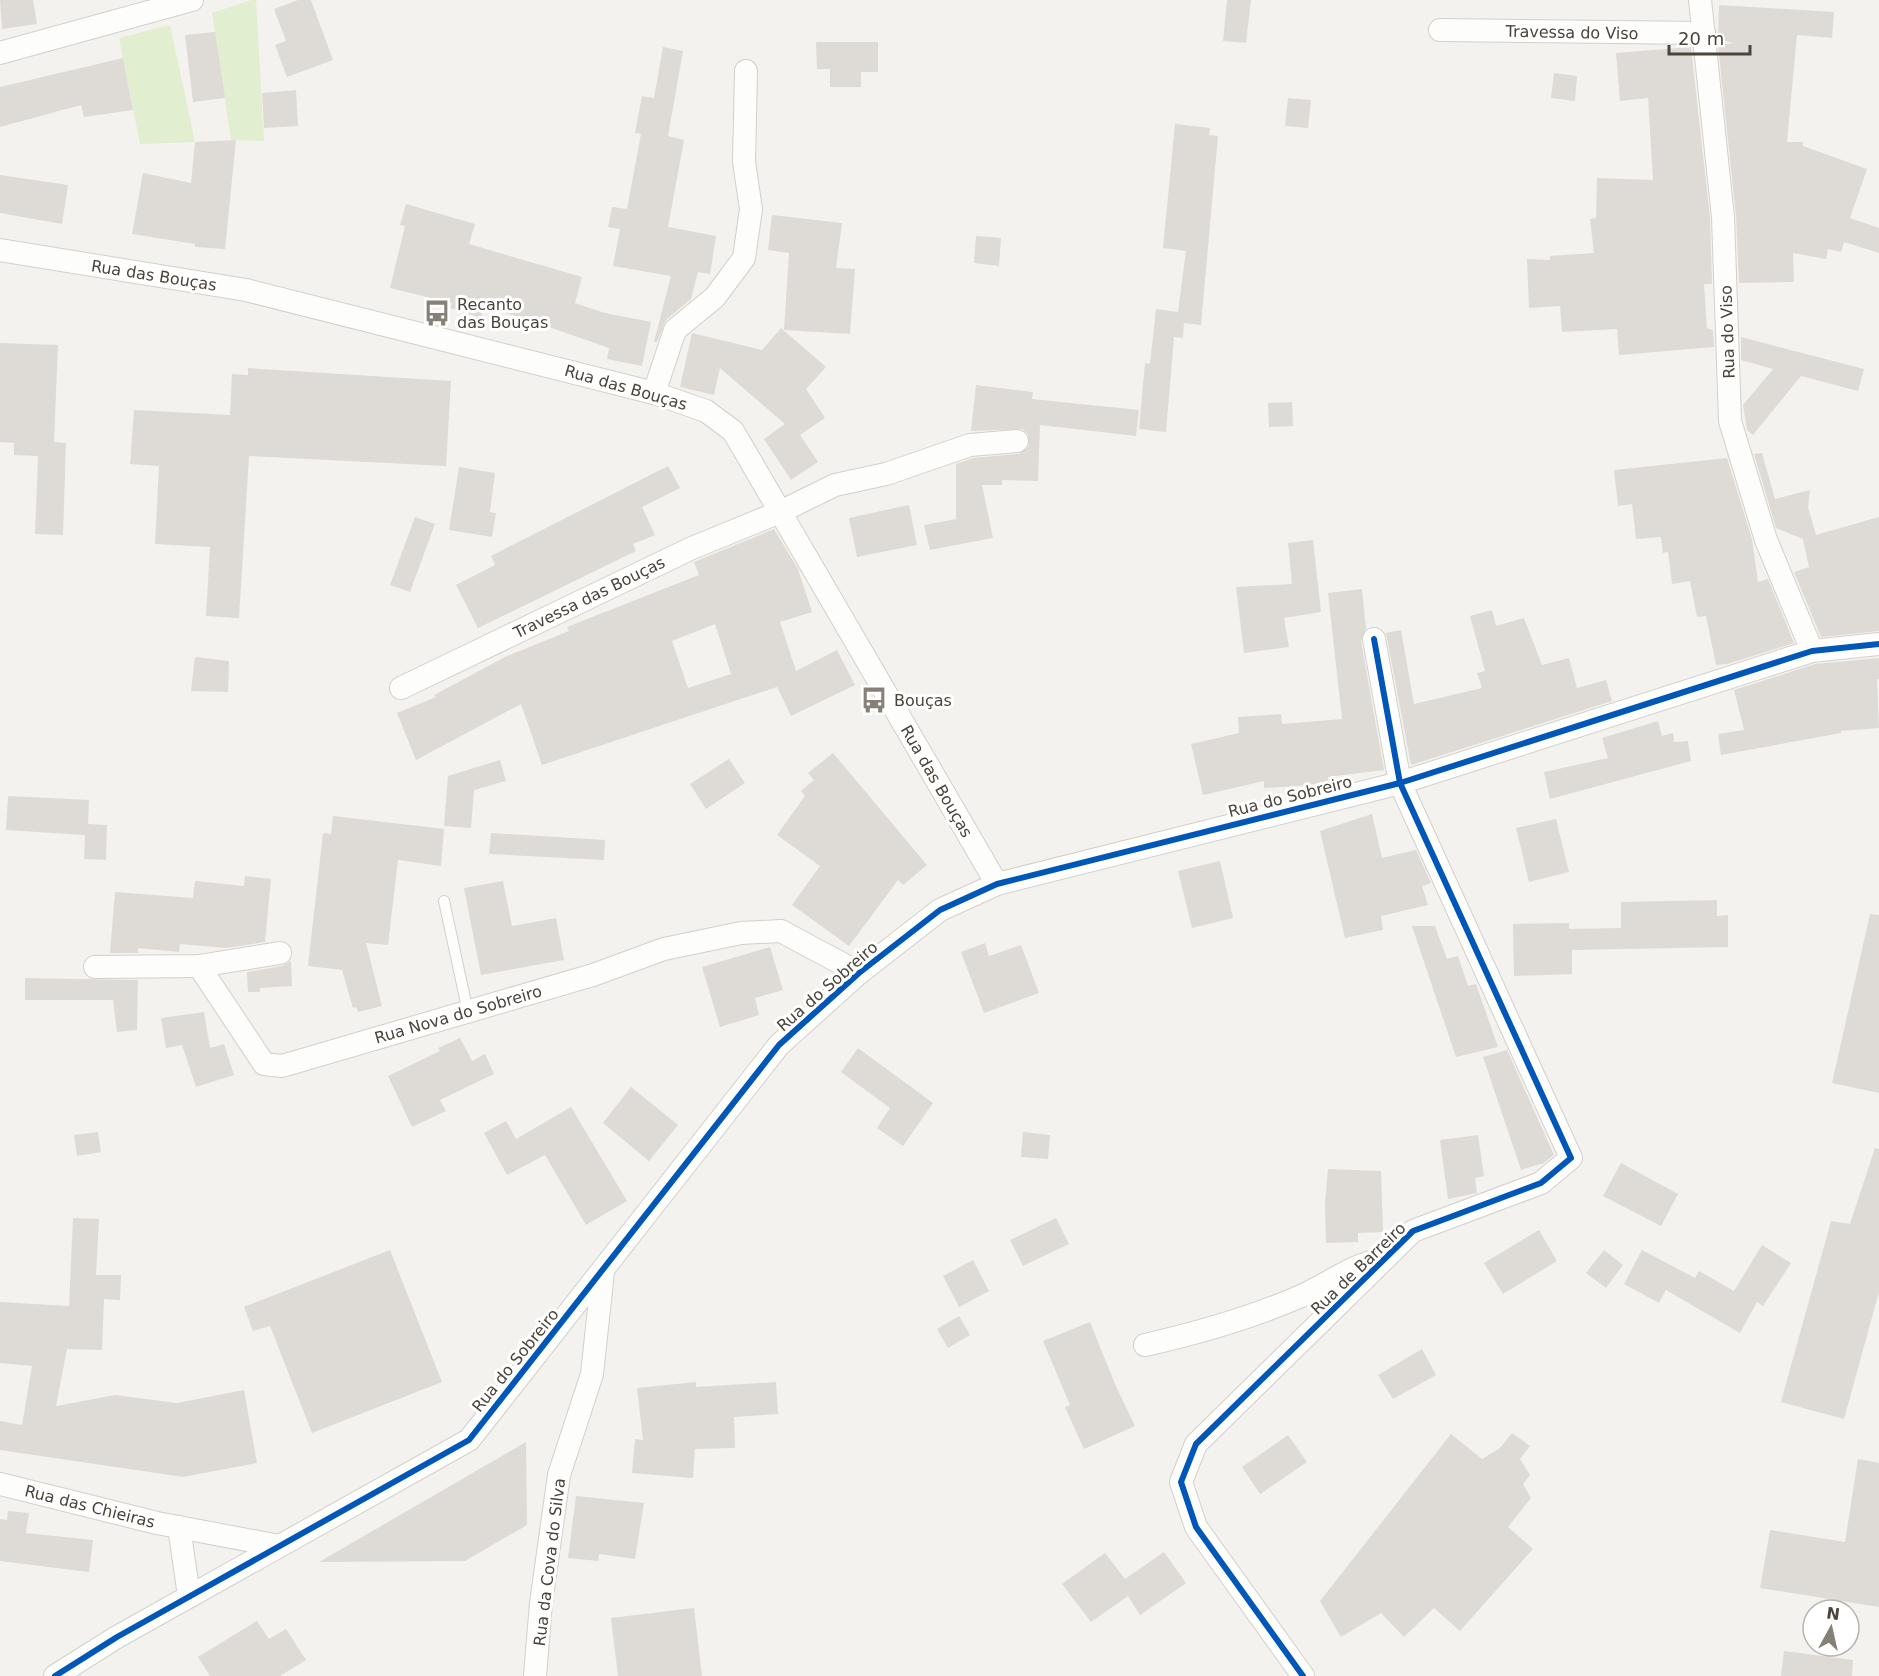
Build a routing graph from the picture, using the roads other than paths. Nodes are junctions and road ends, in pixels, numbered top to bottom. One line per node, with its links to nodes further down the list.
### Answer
1 (192, 0): 5 (street)
2 (1700, 0): 4 (street, Rua do Viso)
3 (1440, 30): 4 (street, Travessa do Viso)
4 (1704, 33): 13 (street, Rua do Viso)
5 (0, 53)
6 (746, 71): 8 (street)
7 (0, 250): 8 (street, Rua das Bouças)
8 (654, 393): 10 (street, Rua das Bouças)
9 (1017, 441): 10 (street, Travessa das Bouças)
10 (780, 512): 14 (street, Travessa das Bouças); 16 (street, Rua das Bouças)
11 (1374, 639): 15 (street)
12 (1879, 644): 13 (street, Rua do Sobreiro)
13 (1812, 651): 15 (street, Rua do Sobreiro)
14 (401, 688)
15 (1400, 783): 16 (street, Rua do Sobreiro); 23 (street, Rua de Barreiro)
16 (997, 884): 21 (street, Rua do Sobreiro)
17 (444, 901): 22 (lane)
18 (280, 953): 19 (street)
19 (199, 966): 20 (street); 22 (street, Rua Nova do Sobreiro)
20 (95, 967)
21 (859, 973): 22 (street, Rua Nova do Sobreiro); 24 (street, Rua do Sobreiro)
22 (468, 1012)
23 (1385, 1258): 25 (street); 32 (street, Rua de Barreiro)
24 (603, 1272): 28 (street, Rua do Sobreiro); 31 (street, Rua da Cova do Silva)
25 (1145, 1346)
26 (0, 1484): 27 (street, Rua das Chieiras)
27 (179, 1527): 28 (street, Rua das Chieiras); 29 (street)
28 (279, 1546): 29 (street, Rua do Sobreiro)
29 (189, 1596): 30 (street, Rua do Sobreiro)
30 (55, 1676)
31 (535, 1676)
32 (1302, 1676)

